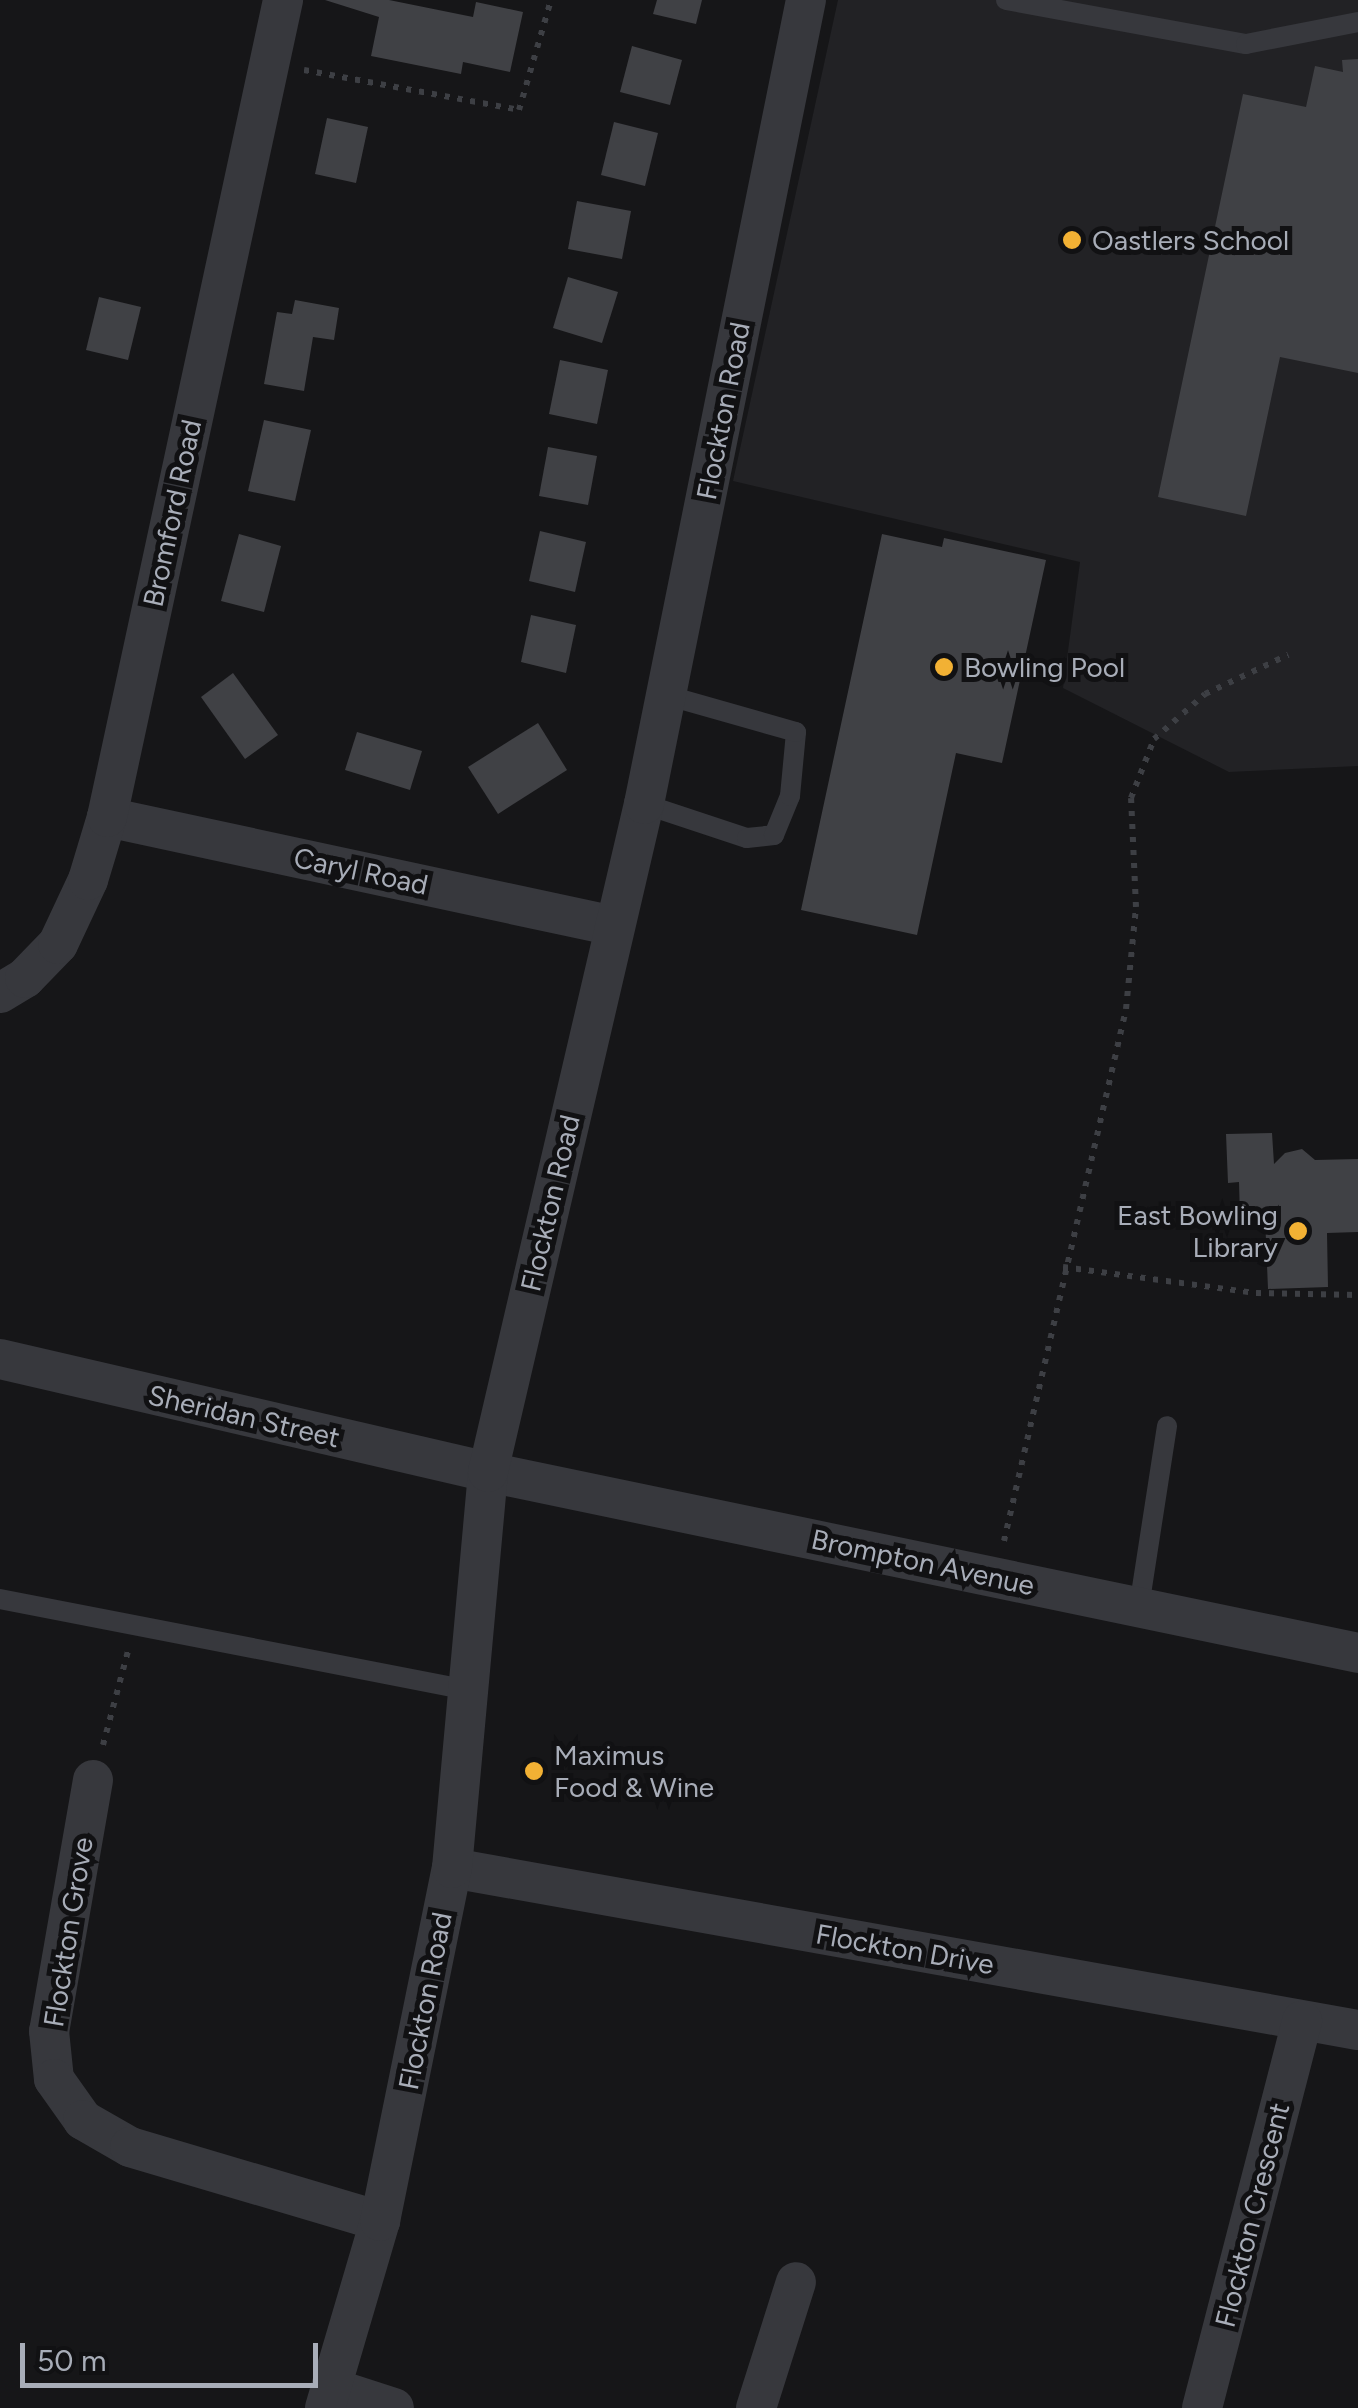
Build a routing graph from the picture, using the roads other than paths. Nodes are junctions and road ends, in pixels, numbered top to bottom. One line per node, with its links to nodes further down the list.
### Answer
1 (282, 0): 7 (street, Bromford Road)
2 (806, 0): 5 (street, Flockton Road)
3 (1006, 0): 4 (lane)
4 (1358, 22)
5 (666, 695): 6 (street, Flockton Road); 6 (lane)
6 (644, 804): 8 (street, Flockton Road)
7 (107, 817): 8 (street, Caryl Road); 9 (street, Bromford Road)
8 (614, 926): 12 (street, Flockton Road)
9 (0, 993)
10 (0, 1359): 12 (street, Sheridan Street)
11 (1167, 1426): 14 (lane)
12 (488, 1472): 14 (street, Brompton Avenue); 16 (street, Flockton Road)
13 (0, 1599): 16 (lane)
14 (1139, 1606): 15 (street, Brompton Avenue)
15 (1358, 1653)
16 (464, 1688): 18 (street, Flockton Road)
17 (92, 1778): 21 (street, Flockton Grove)
18 (452, 1868): 19 (street, Flockton Drive); 21 (street, Flockton Road)
19 (1302, 2021): 20 (street, Flockton Drive); 26 (street, Flockton Crescent)
20 (1358, 2030)
21 (380, 2222): 23 (street, Flockton Road)
22 (796, 2282): 25 (street)
23 (328, 2398): 24 (street)
24 (394, 2408)
25 (756, 2408)
26 (1202, 2408)

